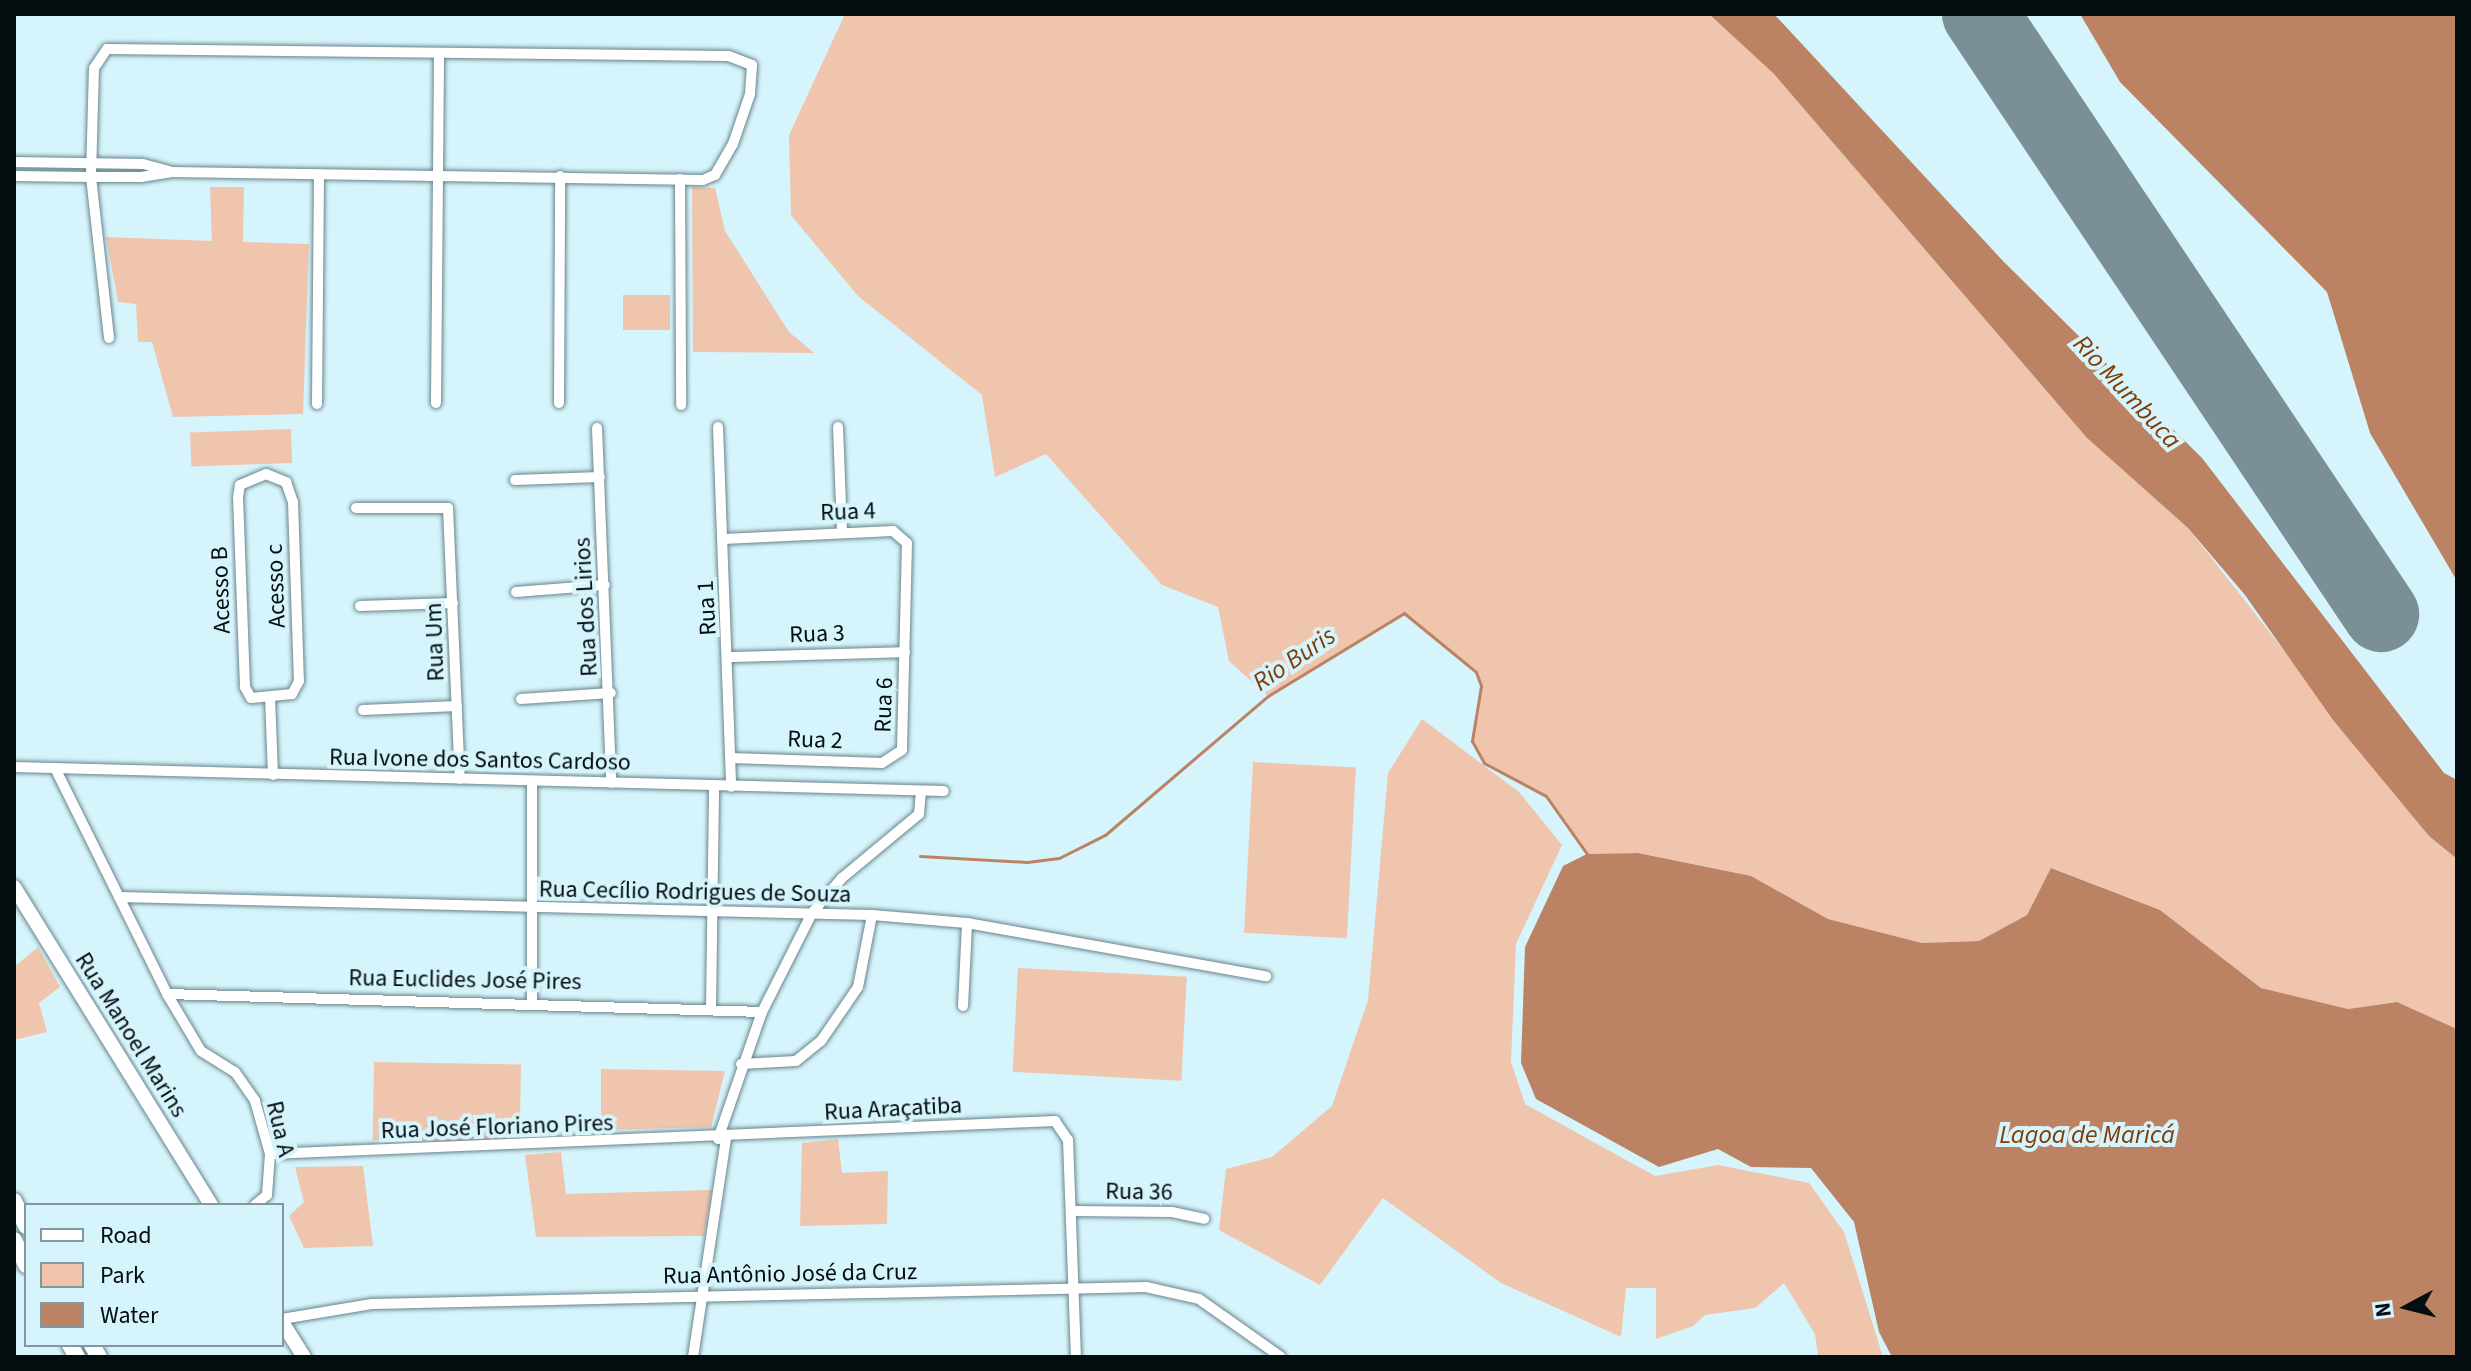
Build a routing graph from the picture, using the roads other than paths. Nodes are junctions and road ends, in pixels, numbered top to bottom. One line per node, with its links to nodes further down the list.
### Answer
1 (439, 53): 3 (street); 6 (street); 10 (street)
2 (14, 162): 3 (street)
3 (91, 162): 4 (street); 9 (street)
4 (171, 172): 5 (street); 9 (street)
5 (319, 174): 6 (street); 14 (street)
6 (439, 174): 8 (street); 12 (street)
7 (14, 176): 9 (street)
8 (560, 176): 10 (street); 13 (street)
9 (91, 177): 11 (street)
10 (680, 179): 15 (street)
11 (109, 338)
12 (436, 403)
13 (559, 403)
14 (317, 404)
15 (681, 405)
16 (718, 427): 24 (street, Rua 1)
17 (838, 427): 23 (street)
18 (597, 428): 19 (street, Rua dos Lirios)
19 (600, 477): 20 (street); 25 (street, Rua dos Lirios)
20 (515, 480)
21 (286, 482): 32 (street, Acesso c); 32 (street, Acesso B)
22 (356, 508): 27 (street, Rua Um)
23 (842, 531): 24 (street, Rua 4); 29 (street, Rua 4)
24 (723, 539): 30 (street, Rua 1)
25 (605, 585): 26 (street); 31 (street, Rua dos Lirios)
26 (516, 592)
27 (453, 603): 28 (street); 34 (street, Rua Um)
28 (360, 606)
29 (905, 652): 30 (street, Rua 3); 36 (street, Rua 6)
30 (730, 657): 37 (street, Rua 1)
31 (611, 693): 33 (street); 43 (street, Rua dos Lirios)
32 (270, 697): 40 (street)
33 (521, 699)
34 (457, 706): 35 (street); 41 (street, Rua Um)
35 (363, 710)
36 (897, 757): 37 (street, Rua 2)
37 (731, 758): 45 (street, Rua 1)
38 (14, 767): 39 (street, Rua Ivone dos Santos Cardoso)
39 (55, 768): 40 (street, Rua Ivone dos Santos Cardoso); 49 (street, Rua A)
40 (273, 775): 41 (street, Rua Ivone dos Santos Cardoso)
41 (460, 779): 42 (street, Rua Ivone dos Santos Cardoso)
42 (532, 781): 43 (street, Rua Ivone dos Santos Cardoso); 50 (street)
43 (611, 783): 44 (street, Rua Ivone dos Santos Cardoso)
44 (714, 787): 45 (street, Rua Ivone dos Santos Cardoso); 51 (street)
45 (731, 787): 47 (street, Rua Ivone dos Santos Cardoso)
46 (944, 791): 47 (street, Rua Ivone dos Santos Cardoso)
47 (921, 792): 52 (street)
48 (14, 887): 65 (main road, Rua Manoel Marins)
49 (119, 897): 50 (street, Rua Cecílio Rodrigues de Souza); 56 (street, Rua A)
50 (532, 909): 51 (street, Rua Cecílio Rodrigues de Souza); 57 (street)
51 (713, 911): 52 (street, Rua Cecílio Rodrigues de Souza); 59 (street)
52 (812, 913): 53 (street, Rua Cecílio Rodrigues de Souza); 60 (street)
53 (872, 915): 54 (street, Rua Cecílio Rodrigues de Souza); 61 (street)
54 (967, 923): 55 (street, Rua Cecílio Rodrigues de Souza); 58 (street)
55 (1266, 976)
56 (167, 994): 57 (street, Rua Euclides José Pires); 63 (street, Rua A)
57 (532, 1001): 59 (street, Rua Euclides José Pires)
58 (963, 1006)
59 (711, 1008): 60 (street, Rua Euclides José Pires)
60 (762, 1012): 61 (street)
61 (741, 1064): 62 (street)
62 (722, 1139): 63 (street, Rua José Floriano Pires); 67 (street, Rua Araçatiba); 73 (street)
63 (270, 1154): 66 (street, Rua A)
64 (14, 1201): 69 (highway)
65 (210, 1203)
66 (257, 1203)
67 (1072, 1211): 68 (street, Rua 36); 72 (street)
68 (1204, 1219)
69 (24, 1222)
70 (14, 1240): 71 (highway)
71 (24, 1261)
72 (1073, 1290): 73 (street, Rua Antônio José da Cruz); 78 (street); 79 (street, Rua Antônio José da Cruz)
73 (705, 1294): 74 (street, Rua Antônio José da Cruz); 77 (street)
74 (284, 1320)
75 (284, 1323): 76 (main road)
76 (304, 1357)
77 (693, 1357)
78 (1076, 1357)
79 (1281, 1357)

